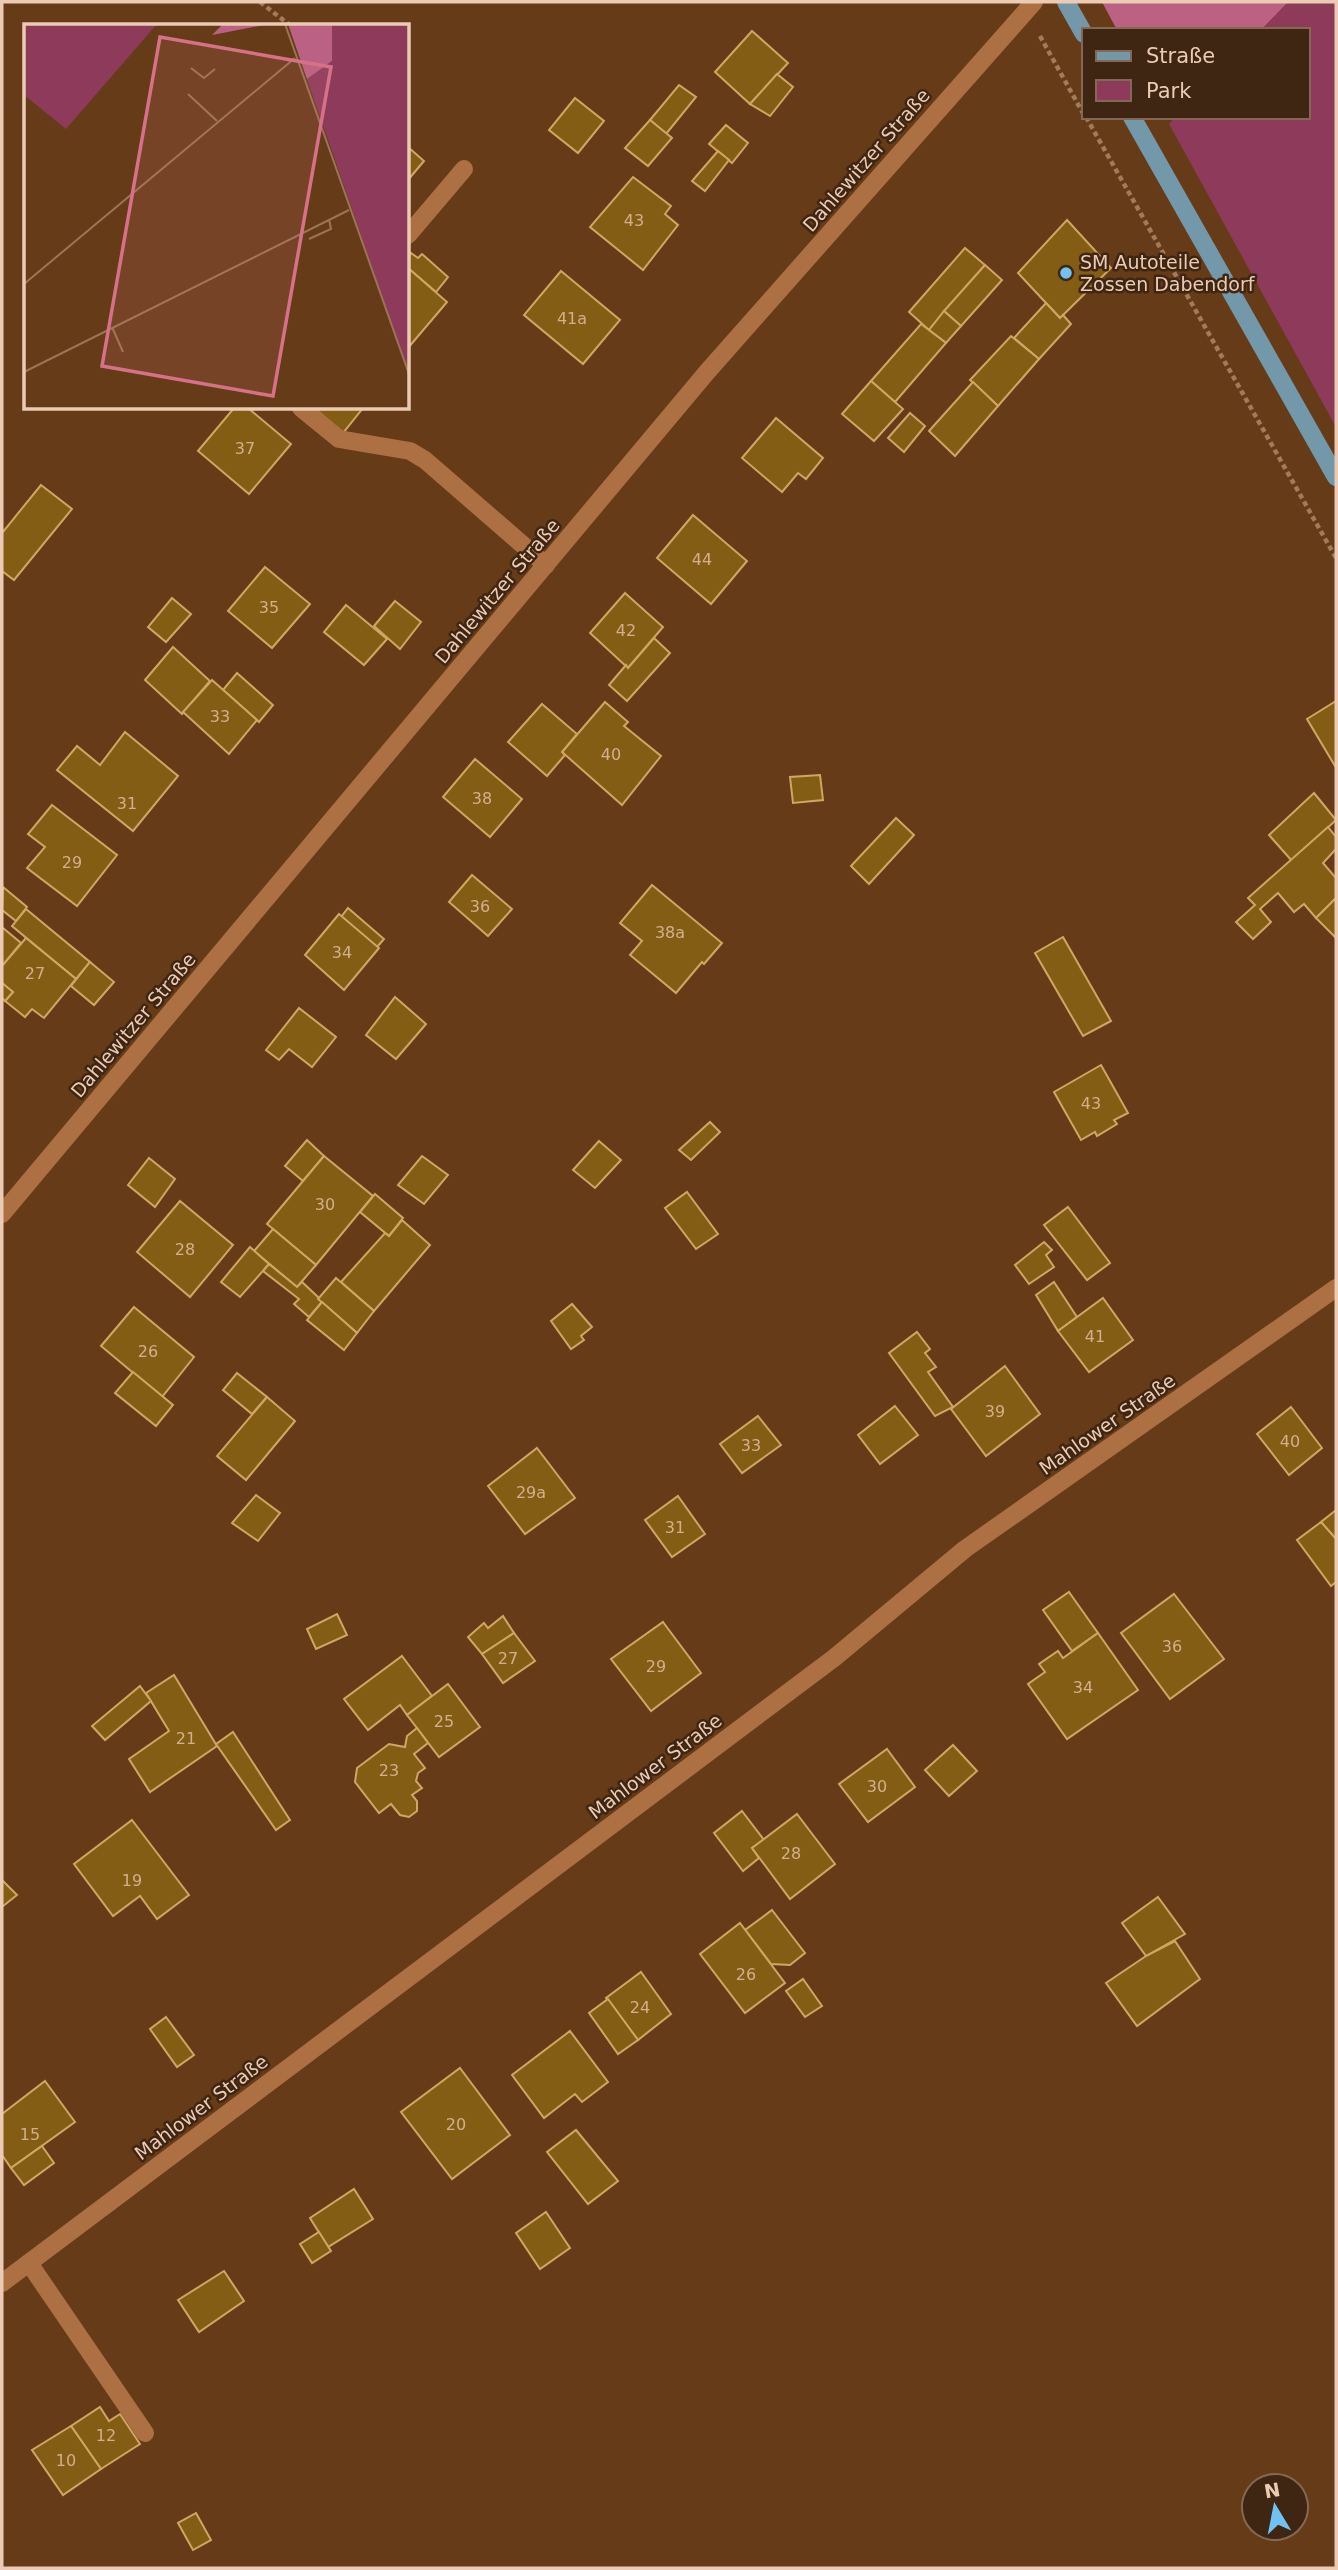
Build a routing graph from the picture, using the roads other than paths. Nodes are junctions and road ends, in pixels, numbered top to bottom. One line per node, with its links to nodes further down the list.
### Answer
1 (1066, 2): 3 (main road)
2 (1030, 6): 9 (street, Dahlewitzer Straße)
3 (1082, 30)
4 (1133, 119): 8 (main road)
5 (464, 169): 6 (street)
6 (410, 233)
7 (303, 410): 9 (street)
8 (1336, 477)
9 (546, 565): 10 (street, Dahlewitzer Straße)
10 (2, 1214)
11 (1336, 1288): 12 (street, Mahlower Straße)
12 (29, 2263): 13 (street, Mahlower Straße); 14 (street)
13 (2, 2283)
14 (145, 2433)

